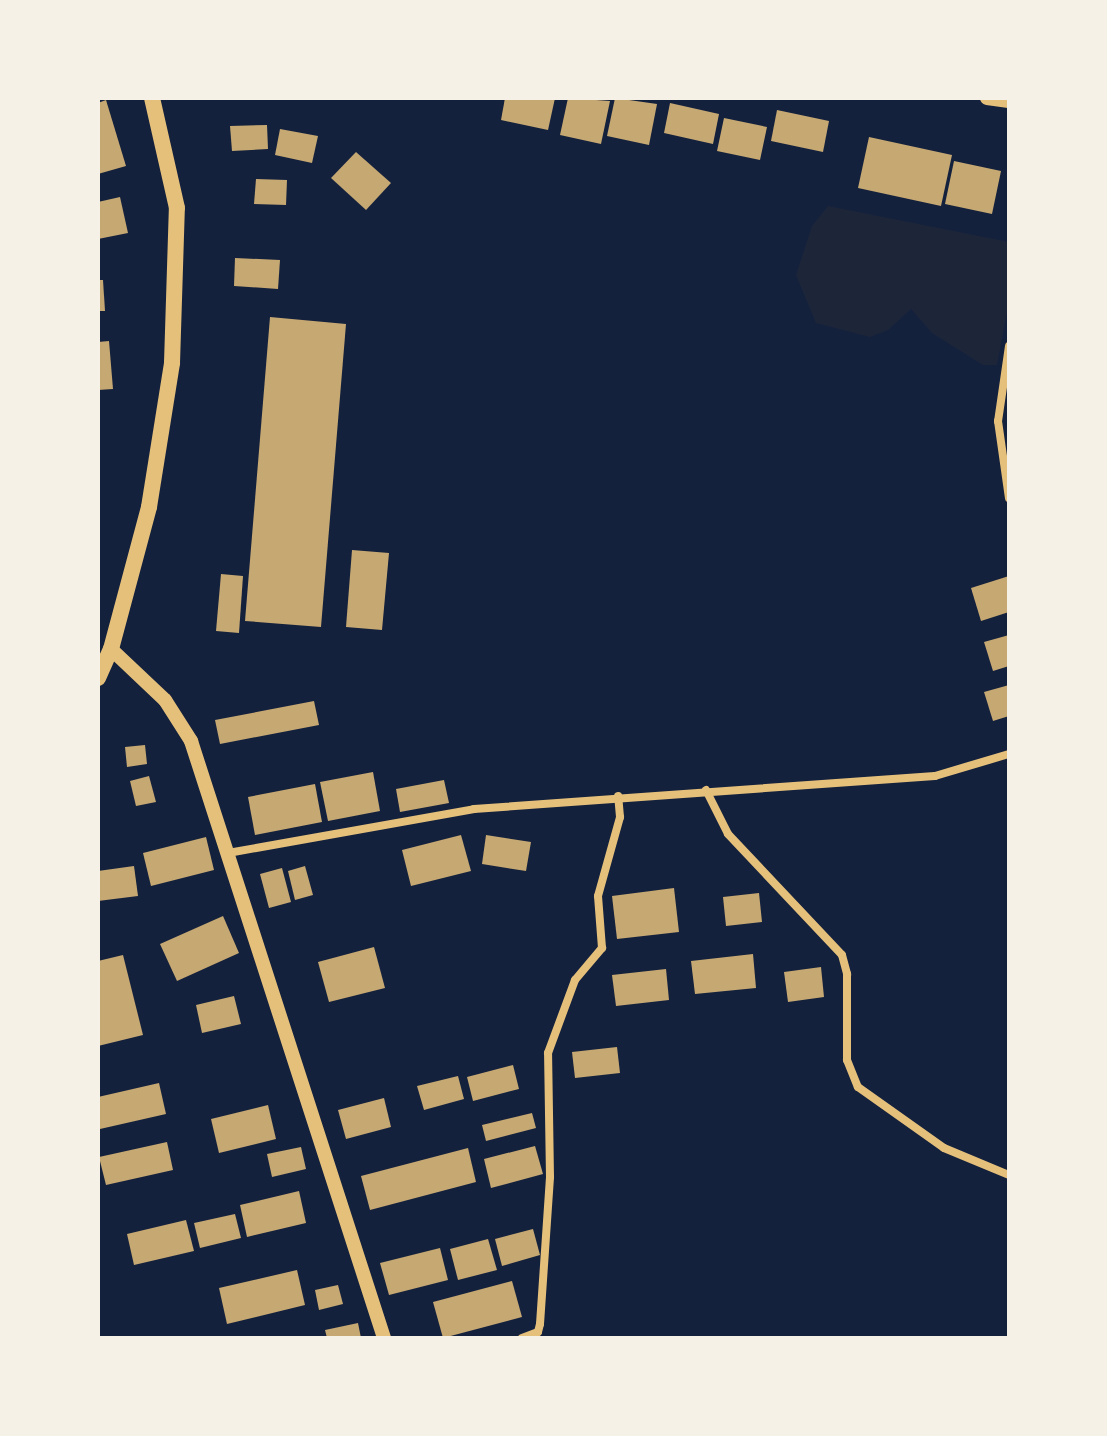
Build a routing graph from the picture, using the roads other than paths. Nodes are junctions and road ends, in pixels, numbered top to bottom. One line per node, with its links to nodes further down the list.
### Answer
1 (152, 98): 7 (main road)
2 (987, 98): 3 (street)
3 (1009, 101)
4 (1009, 346): 5 (street)
5 (1007, 370): 6 (street)
6 (1009, 498)
7 (111, 649): 8 (main road); 12 (street)
8 (98, 678)
9 (1007, 757): 10 (street)
10 (706, 790): 11 (street); 13 (street)
11 (618, 796): 12 (street); 15 (street)
12 (228, 853): 14 (street)
13 (1009, 1175)
14 (384, 1338)
15 (522, 1338)

